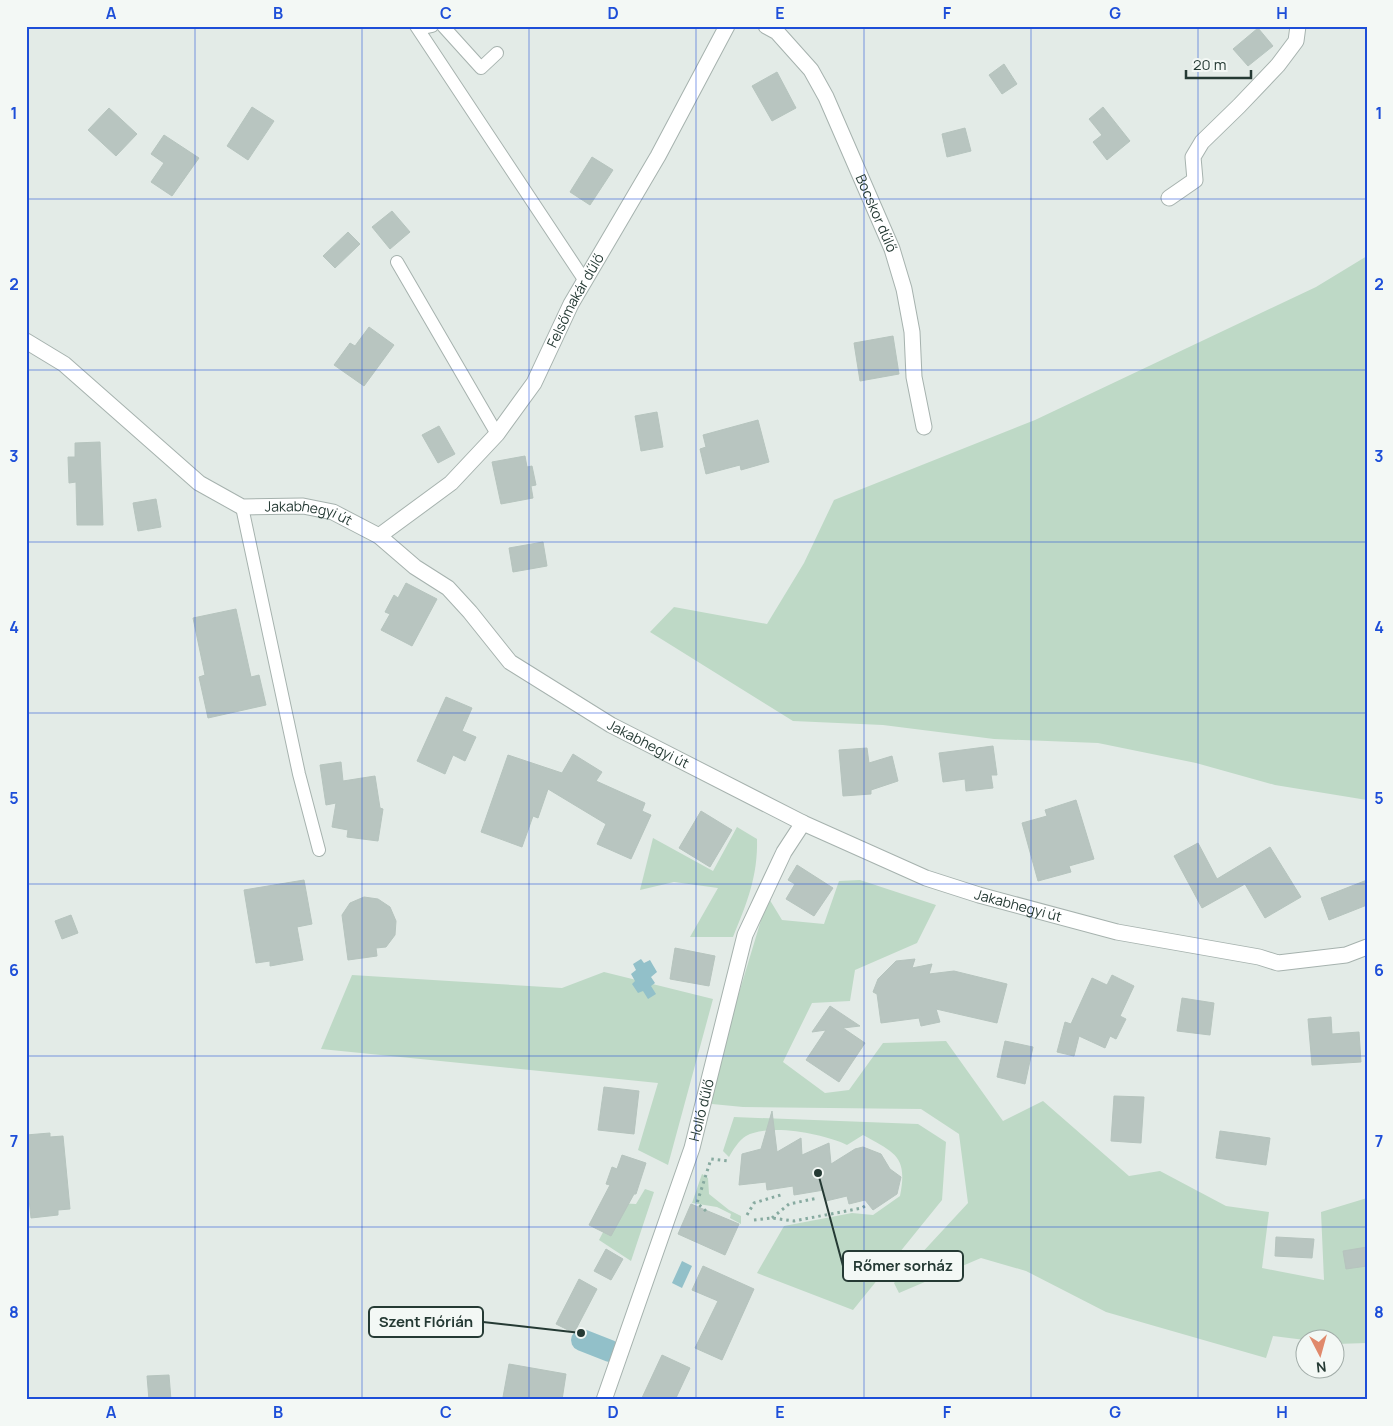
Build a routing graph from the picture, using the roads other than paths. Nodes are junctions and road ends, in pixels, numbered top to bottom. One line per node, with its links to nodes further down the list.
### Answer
1 (417, 26): 2 (lane); 10 (lane)
2 (432, 26)
3 (443, 26): 7 (lane)
4 (727, 26): 10 (street, Felsőmakár dűlő)
5 (766, 26): 12 (street, Bocskor dűlő)
6 (1298, 26): 8 (street)
7 (497, 53)
8 (1169, 198)
9 (397, 262): 13 (lane)
10 (585, 281): 13 (street, Felsőmakár dűlő)
11 (26, 341): 14 (street)
12 (924, 427)
13 (497, 434): 15 (street, Felsőmakár dűlő)
14 (242, 507): 15 (street, Jakabhegyi út); 17 (lane)
15 (379, 536): 16 (street, Jakabhegyi út)
16 (803, 823): 18 (street, Jakabhegyi út); 19 (street, Holló dűlő)
17 (319, 850)
18 (1367, 947)
19 (607, 1399)

